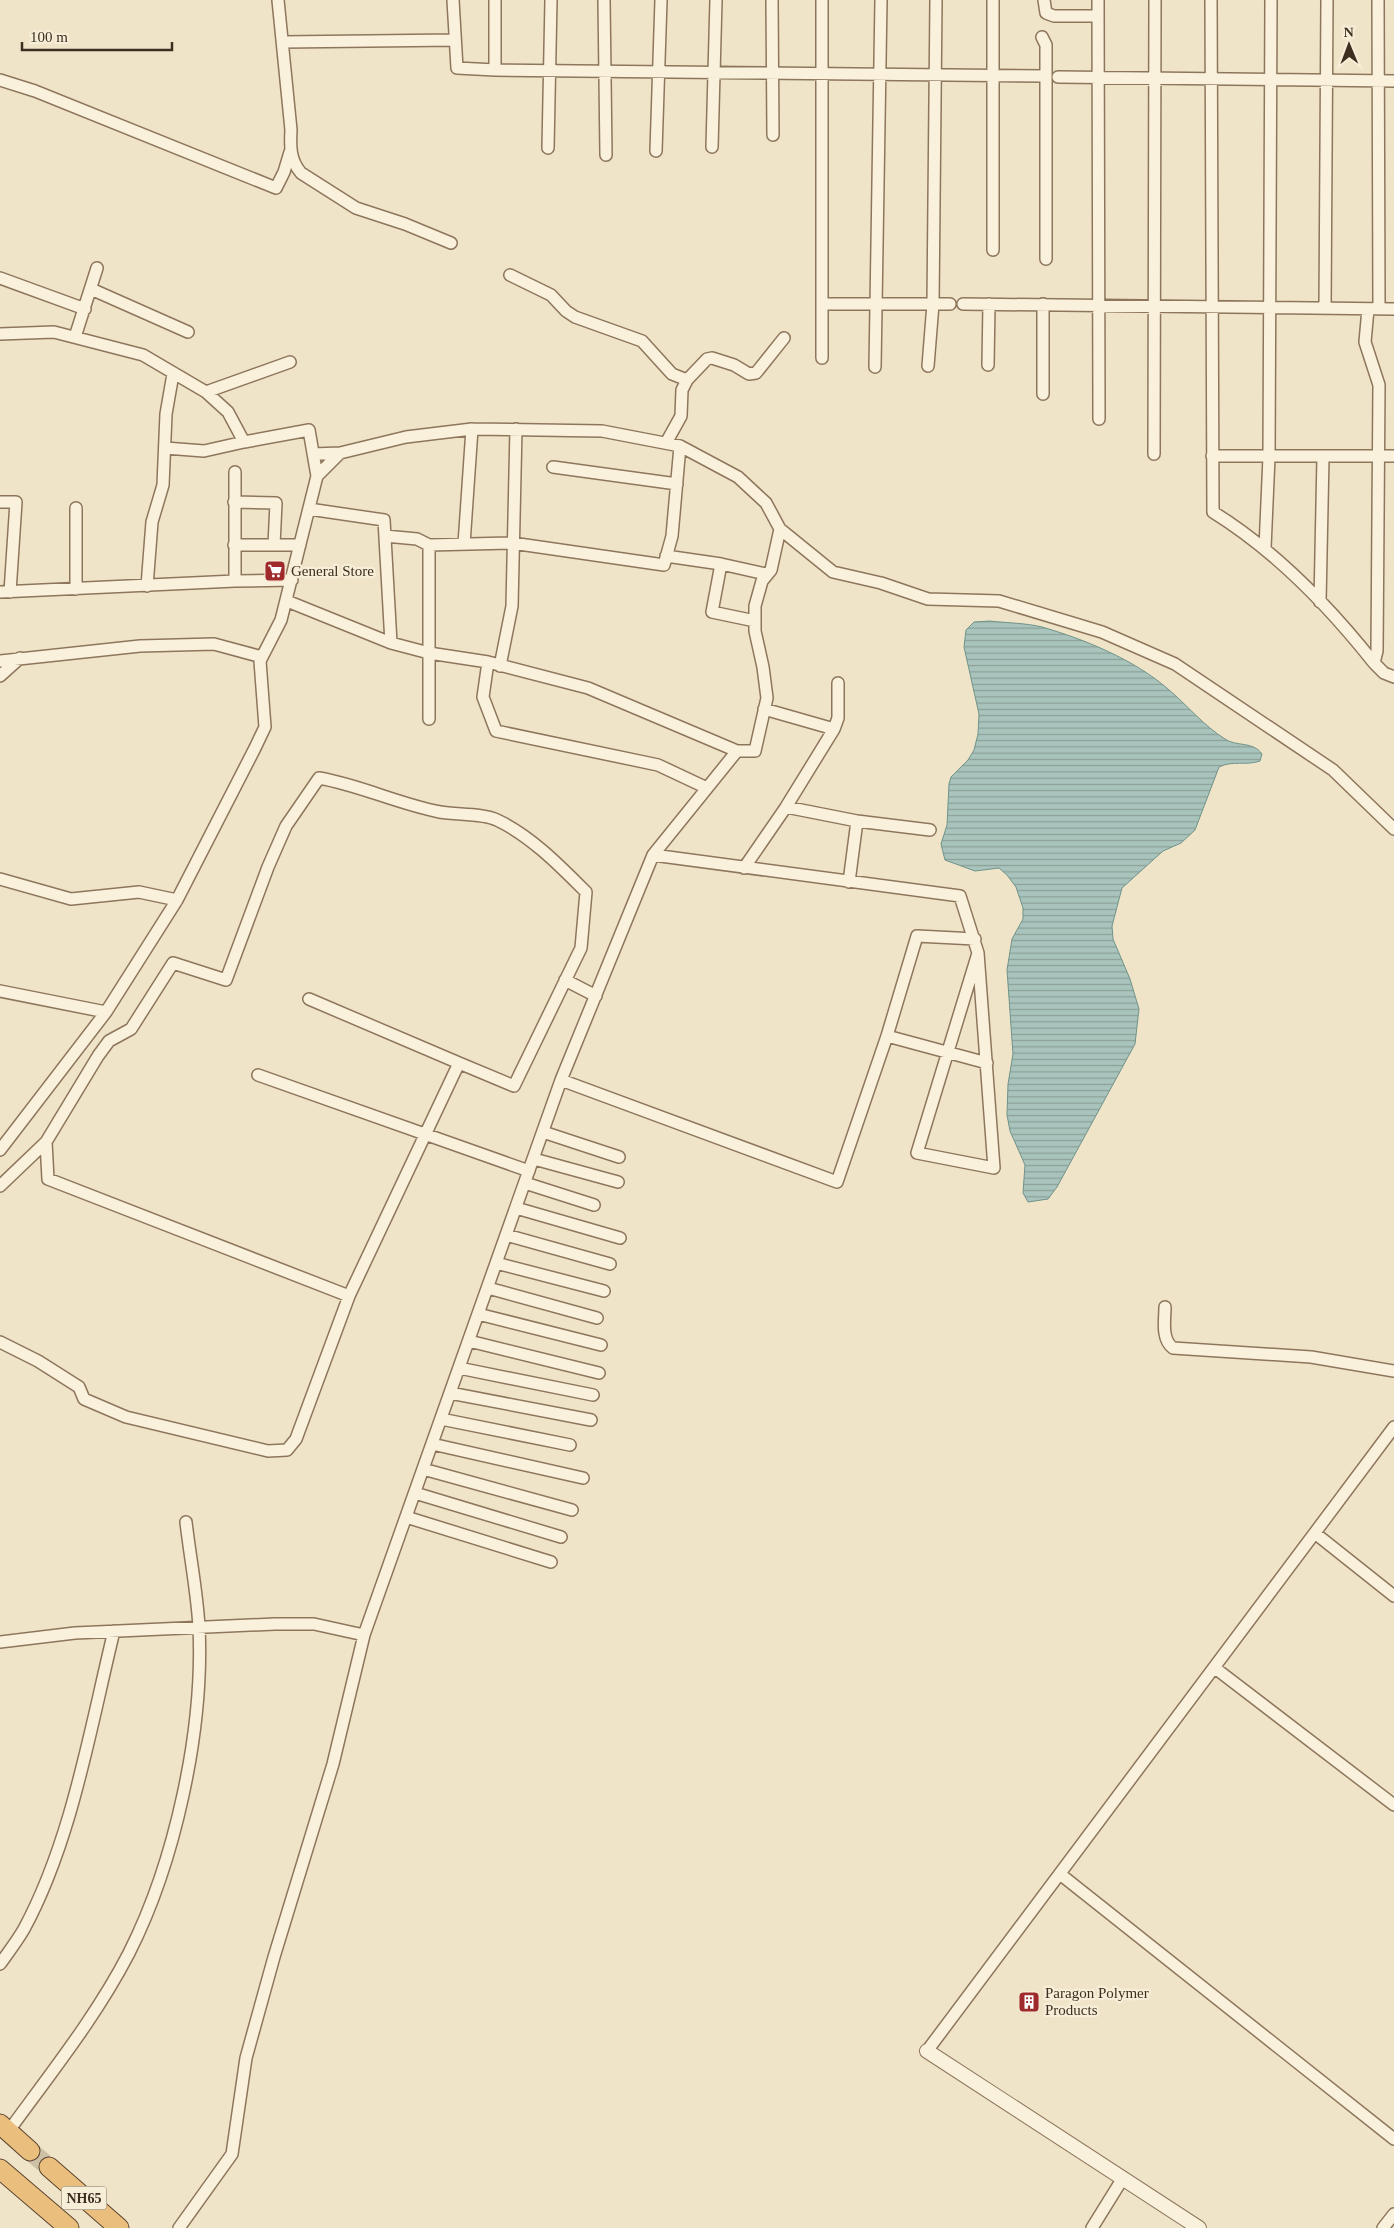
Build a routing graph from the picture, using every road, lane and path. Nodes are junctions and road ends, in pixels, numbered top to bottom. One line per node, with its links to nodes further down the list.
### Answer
1 (278, 0): 23 (street)
2 (453, 0): 22 (street)
3 (495, 0): 24 (street)
4 (550, 0): 25 (street)
5 (604, 0): 26 (street)
6 (661, 0): 27 (street)
7 (716, 0): 28 (street)
8 (772, 0): 29 (street)
9 (822, 0): 30 (street)
10 (881, 0): 31 (street)
11 (936, 0): 32 (street)
12 (993, 0): 33 (street)
13 (1044, 0): 20 (street)
14 (1098, 0): 20 (street)
15 (1155, 0): 37 (street)
16 (1211, 0): 38 (street)
17 (1271, 0): 40 (street)
18 (1326, 0): 41 (street)
19 (1378, 0): 42 (street)
20 (1098, 16): 36 (street)
21 (1042, 37): 34 (street)
22 (455, 40): 23 (street); 24 (street)
23 (283, 42): 47 (street)
24 (495, 70): 25 (street)
25 (549, 71): 26 (street); 46 (street)
26 (605, 71): 27 (street); 49 (street)
27 (659, 72): 28 (street); 48 (street)
28 (714, 73): 29 (street); 45 (street)
29 (772, 74): 30 (street); 44 (street)
30 (822, 74): 31 (street); 57 (street)
31 (880, 75): 32 (street); 58 (street)
32 (935, 76): 33 (street); 59 (street)
33 (995, 76): 34 (street); 51 (street)
34 (1045, 76): 52 (street)
35 (1058, 77): 36 (street)
36 (1099, 78): 37 (street); 64 (street)
37 (1155, 79): 38 (street); 65 (street)
38 (1210, 79): 40 (street); 66 (street)
39 (0, 80): 47 (street)
40 (1270, 80): 41 (street); 67 (street)
41 (1326, 80): 42 (street); 68 (street)
42 (1380, 81): 43 (street); 70 (street)
43 (1394, 81)
44 (773, 135)
45 (712, 147)
46 (548, 148)
47 (290, 151): 50 (street)
48 (656, 151)
49 (606, 155)
50 (451, 243)
51 (993, 250)
52 (1046, 259)
53 (97, 268): 56 (street)
54 (510, 275): 82 (street)
55 (0, 278): 69 (street)
56 (91, 289): 69 (street); 72 (street)
57 (822, 304): 58 (street); 76 (street)
58 (877, 304): 59 (street); 80 (street)
59 (933, 304): 60 (street); 79 (street)
60 (950, 304)
61 (963, 304): 62 (street)
62 (989, 304): 63 (street); 78 (street)
63 (1043, 304): 64 (street); 84 (street)
64 (1097, 304): 65 (street); 85 (street)
65 (1154, 305): 66 (street); 94 (street)
66 (1211, 306): 67 (street); 95 (street)
67 (1268, 306): 68 (street); 97 (street)
68 (1325, 308): 70 (street)
69 (84, 309): 74 (street)
70 (1373, 309): 71 (street); 99 (street)
71 (1394, 309)
72 (188, 332)
73 (0, 334): 74 (street)
74 (75, 337): 81 (street)
75 (784, 338): 82 (street)
76 (822, 358)
77 (290, 362): 83 (street)
78 (988, 365)
79 (928, 366)
80 (875, 367)
81 (173, 374): 83 (street); 91 (street)
82 (687, 380): 89 (street)
83 (206, 392): 88 (street)
84 (1044, 394)
85 (1099, 419)
86 (472, 429): 87 (street); 92 (street); 111 (street)
87 (516, 429): 89 (street); 110 (street)
88 (244, 442): 91 (street); 93 (street)
89 (666, 443): 90 (street)
90 (680, 446): 103 (street); 108 (street)
91 (165, 448): 122 (street)
92 (340, 453): 93 (street); 102 (street)
93 (313, 454): 102 (street)
94 (1154, 454)
95 (1212, 456): 97 (street); 116 (street)
96 (1394, 456): 99 (street)
97 (1269, 457): 98 (street); 116 (street)
98 (1323, 457): 99 (street); 126 (street)
99 (1378, 457): 134 (street)
100 (553, 467): 103 (street)
101 (235, 472): 105 (street)
102 (317, 476): 107 (street)
103 (677, 484): 117 (street)
104 (0, 502): 124 (street)
105 (234, 502): 112 (street); 113 (street)
106 (76, 508): 123 (street)
107 (308, 509): 109 (street); 114 (street)
108 (780, 529): 119 (street); 146 (street)
109 (385, 536): 115 (street); 128 (street)
110 (512, 543): 111 (street); 117 (street); 135 (street)
111 (464, 544): 115 (street)
112 (234, 545): 113 (street); 121 (street)
113 (274, 545): 114 (street)
114 (300, 545): 120 (street)
115 (429, 545): 129 (street)
116 (1265, 548): 126 (street)
117 (666, 556): 118 (street)
118 (721, 564): 119 (street); 127 (street)
119 (766, 574): 127 (street)
120 (292, 580): 121 (street); 125 (street)
121 (235, 581): 122 (street)
122 (147, 586): 123 (street)
123 (76, 589): 124 (street)
124 (5, 592)
125 (287, 601): 128 (street); 130 (street)
126 (1320, 602): 134 (street)
127 (755, 621): 139 (street)
128 (391, 642): 129 (street)
129 (429, 653): 133 (street); 140 (street)
130 (262, 657): 131 (street); 152 (street)
131 (20, 658): 132 (street); 136 (street)
132 (0, 661)
133 (488, 662): 135 (street); 143 (street)
134 (1374, 663): 137 (street)
135 (500, 666): 142 (street)
136 (0, 676)
137 (1394, 677)
138 (838, 683): 141 (street)
139 (764, 709): 141 (street); 142 (street)
140 (429, 719)
141 (834, 729): 144 (street)
142 (737, 751): 143 (street)
143 (707, 788): 148 (street)
144 (786, 807): 145 (street); 149 (street)
145 (857, 821): 147 (street); 151 (street)
146 (1394, 829)
147 (930, 830)
148 (653, 855): 149 (street); 157 (street)
149 (744, 868): 151 (street)
150 (0, 879): 152 (street)
151 (849, 882): 153 (street)
152 (177, 900): 159 (street)
153 (975, 939): 154 (street); 160 (street)
154 (978, 953): 161 (street); 163 (street)
155 (565, 980): 157 (street); 162 (street); 168 (street)
156 (0, 991): 159 (street)
157 (596, 996): 165 (street)
158 (309, 999): 162 (street)
159 (106, 1012): 169 (street)
160 (887, 1036): 161 (street); 165 (street)
161 (948, 1052): 163 (street); 163 (street)
162 (459, 1063): 166 (street)
163 (987, 1063)
164 (258, 1075): 166 (street)
165 (561, 1080): 167 (street)
166 (425, 1132): 172 (street); 184 (street)
167 (543, 1132): 170 (street); 171 (street)
168 (46, 1142): 175 (street); 184 (street)
169 (0, 1150)
170 (619, 1157)
171 (534, 1159): 172 (street); 173 (street)
172 (529, 1171): 174 (street)
173 (618, 1182)
174 (525, 1183): 176 (street); 177 (street)
175 (0, 1186)
176 (594, 1205)
177 (516, 1208): 178 (street); 179 (street)
178 (506, 1235): 180 (street); 181 (street)
179 (620, 1238)
180 (496, 1263): 182 (street); 183 (street)
181 (610, 1264)
182 (488, 1288): 186 (street); 187 (street)
183 (604, 1291)
184 (349, 1296): 189 (street)
185 (1165, 1307): 192 (street)
186 (478, 1314): 188 (street); 190 (street)
187 (597, 1318)
188 (468, 1341): 191 (street); 193 (street)
189 (0, 1342)
190 (601, 1345)
191 (459, 1368): 194 (street); 195 (street)
192 (1394, 1371)
193 (598, 1372)
194 (450, 1393): 196 (street); 197 (street)
195 (593, 1395)
196 (441, 1419): 199 (street); 200 (street)
197 (591, 1420)
198 (1394, 1428): 207 (street)
199 (432, 1444): 201 (street); 202 (street)
200 (570, 1444)
201 (423, 1469): 203 (street); 204 (street)
202 (583, 1478)
203 (415, 1493): 205 (street); 208 (street)
204 (572, 1510)
205 (406, 1517): 209 (street); 213 (street)
206 (186, 1522): 211 (street)
207 (1316, 1534): 210 (street); 215 (street)
208 (561, 1537)
209 (551, 1562)
210 (1394, 1596)
211 (199, 1627): 212 (street); 213 (street); 220 (street)
212 (114, 1631): 214 (street); 218 (street)
213 (364, 1635): 229 (street)
214 (0, 1642)
215 (1215, 1668): 216 (street); 217 (street)
216 (1394, 1805)
217 (1060, 1874): 219 (street); 221 (street)
218 (0, 1964)
219 (927, 2051): 225 (street)
220 (4, 2128): 222 (highway)
221 (1394, 2139)
222 (30, 2150)
223 (49, 2168): 228 (highway, NH65)
224 (0, 2169): 227 (highway, NH65)
225 (1123, 2178): 230 (street); 231 (street)
226 (1394, 2214): 232 (street)
227 (69, 2228)
228 (119, 2228)
229 (179, 2228)
230 (1092, 2228)
231 (1199, 2228)
232 (1383, 2228)

